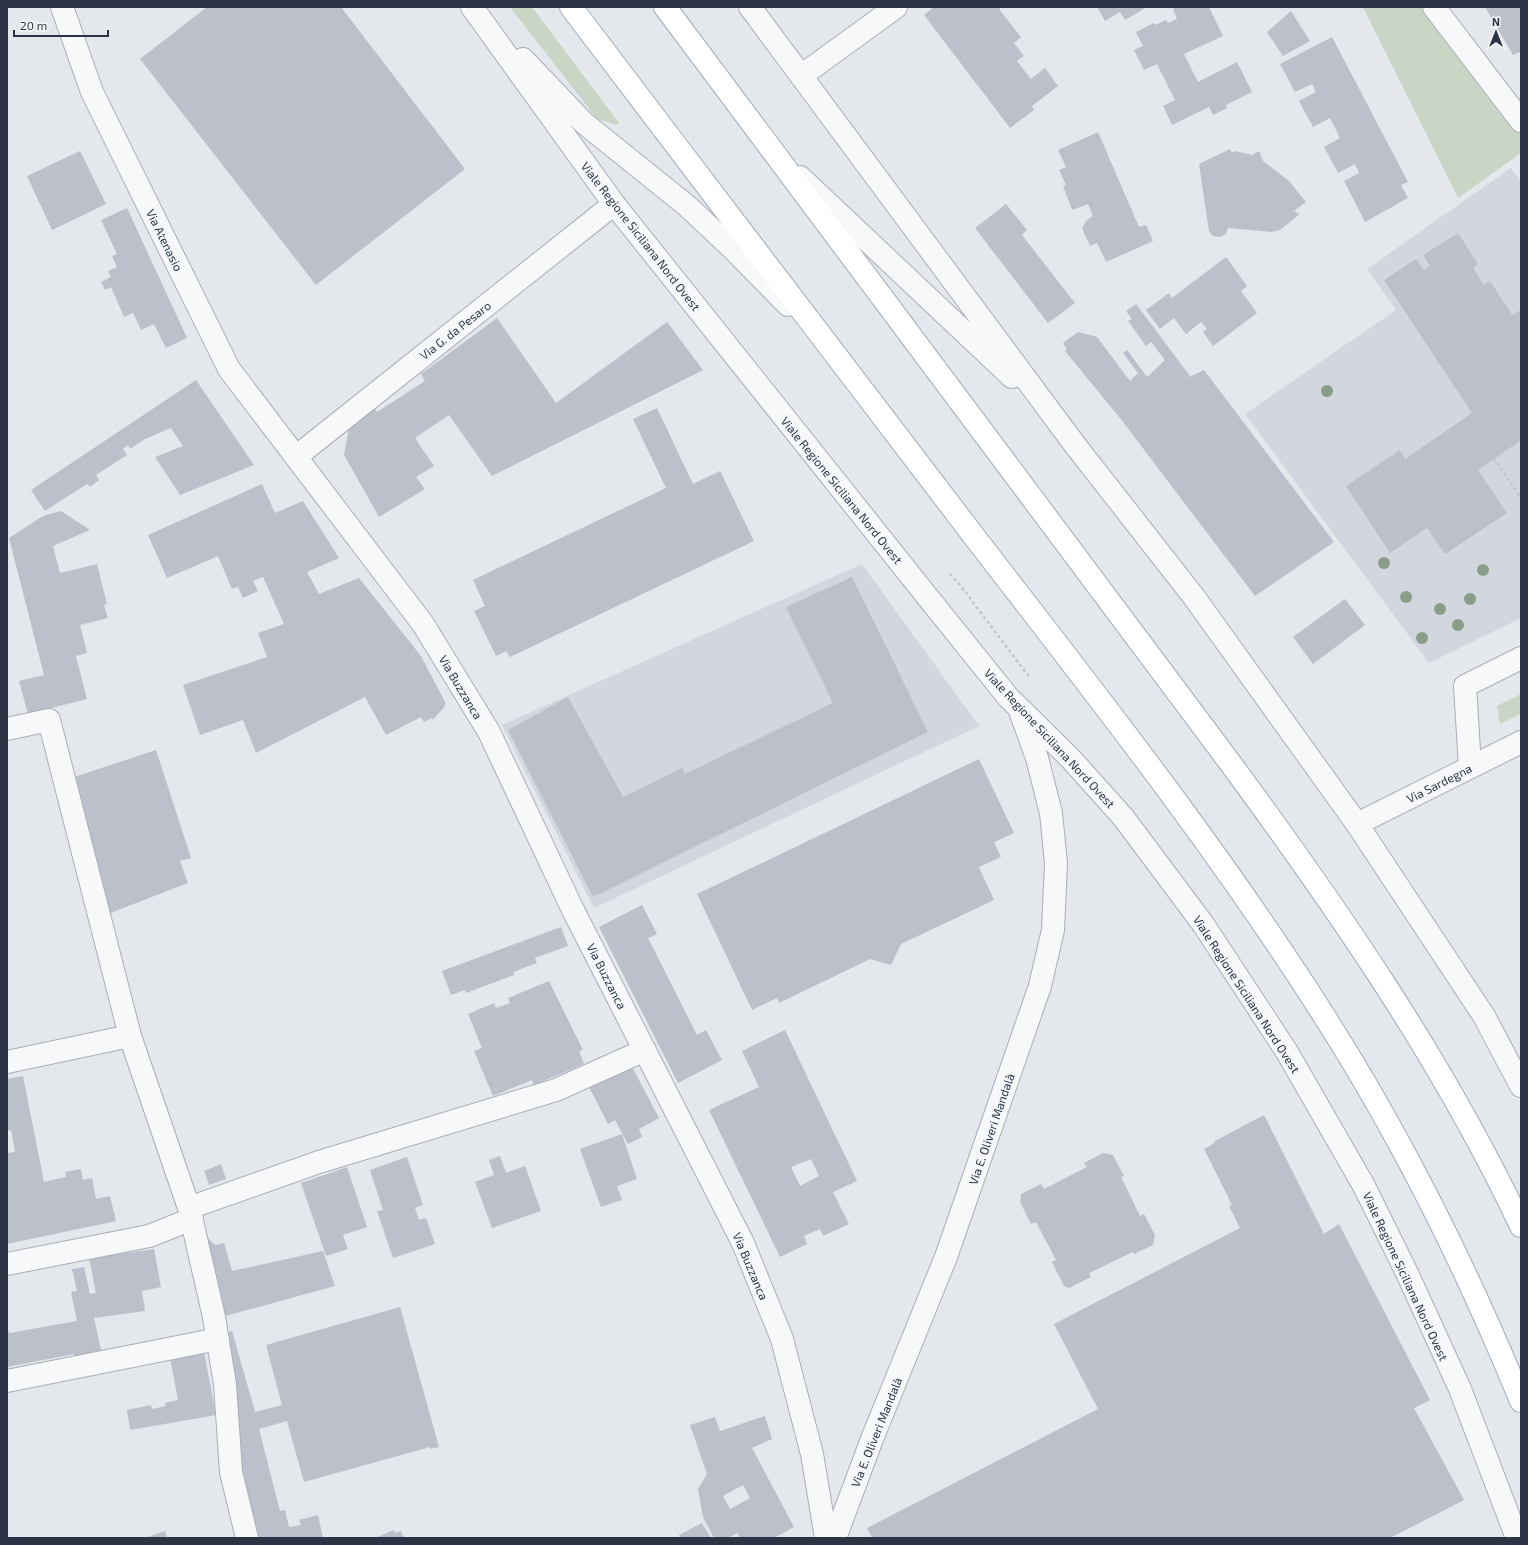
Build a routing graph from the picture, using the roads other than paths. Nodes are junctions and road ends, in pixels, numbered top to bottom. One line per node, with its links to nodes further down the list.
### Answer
1 (62, 7): 14 (street, Via Atenasio)
2 (473, 7): 11 (street, Viale Regione Siciliana Nord Ovest); 12 (street)
3 (571, 7): 12 (main road)
4 (665, 7): 10 (main road)
5 (750, 7): 8 (street)
6 (896, 7): 8 (street)
7 (1434, 7): 9 (street)
8 (801, 76): 13 (street)
9 (1521, 121)
10 (773, 150): 13 (street); 26 (main road)
11 (614, 204): 14 (street, Via G. da Pesaro); 16 (street, Viale Regione Siciliana Nord Ovest)
12 (828, 347): 30 (main road)
13 (1075, 445): 20 (street)
14 (296, 456): 22 (street, Via Buzzanca)
15 (1521, 658): 19 (street)
16 (1018, 706): 33 (street, Via E. Oliveri Mandalà); 34 (street, Viale Regione Siciliana Nord Ovest)
17 (7, 729): 21 (street)
18 (1521, 742): 19 (street, Via Sardegna)
19 (1470, 767): 20 (street, Via Sardegna)
20 (1357, 824): 24 (street)
21 (130, 1036): 23 (street); 25 (street)
22 (645, 1050): 25 (street); 32 (street, Via Buzzanca)
23 (7, 1062)
24 (1521, 1086)
25 (190, 1213): 27 (street); 28 (street)
26 (1521, 1226)
27 (7, 1264)
28 (218, 1338): 29 (street); 31 (street)
29 (7, 1381)
30 (1521, 1401)
31 (247, 1538)
32 (826, 1538)
33 (835, 1538)
34 (1517, 1538)

